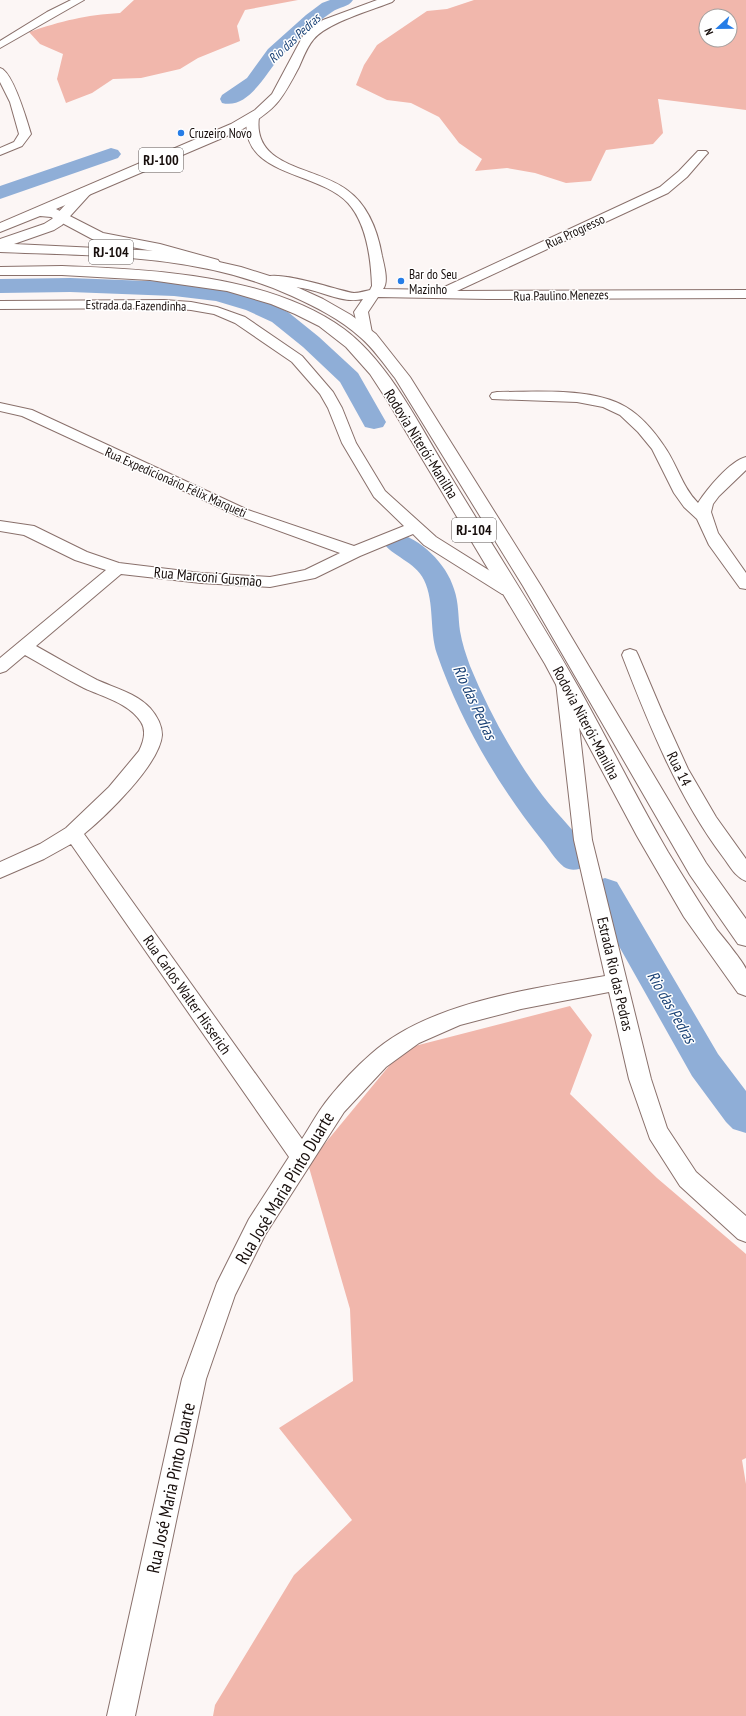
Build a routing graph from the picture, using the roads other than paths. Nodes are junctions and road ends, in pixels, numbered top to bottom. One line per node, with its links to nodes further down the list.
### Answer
1 (79, 0): 3 (street)
2 (388, 0): 5 (main road, RJ-100)
3 (0, 45)
4 (0, 71): 8 (street)
5 (255, 116): 6 (main road, RJ-100); 7 (street)
6 (236, 127): 7 (street); 10 (main road, RJ-100)
7 (254, 138): 21 (street)
8 (0, 152)
9 (702, 153): 23 (street, Rua Progresso)
10 (85, 192): 11 (main road, RJ-100); 12 (main road); 14 (main road)
11 (37, 212): 12 (main road); 13 (main road, RJ-100)
12 (61, 217): 14 (main road); 15 (main road)
13 (0, 228)
14 (81, 228): 16 (main road)
15 (3, 247): 16 (main road, Rodovia Niterói-Manilha / RJ-104)
16 (213, 263): 20 (main road, Rodovia Niterói-Manilha / RJ-104)
17 (0, 264): 18 (main road)
18 (58, 269): 19 (main road, Rodovia Niterói-Manilha / RJ-104); 35 (main road, Rodovia Niterói-Manilha / RJ-104)
19 (0, 271)
20 (269, 279): 21 (street, Rua Paulino Menezes); 25 (main road, Rodovia Niterói-Manilha / RJ-104)
21 (376, 293): 23 (street, Rua Paulino Menezes); 25 (street)
22 (746, 294): 23 (street, Rua Paulino Menezes)
23 (437, 295)
24 (0, 305): 31 (street, Estrada da Fazendinha)
25 (365, 333): 43 (main road, Rodovia Niterói-Manilha / RJ-104)
26 (497, 396): 29 (street)
27 (0, 407): 32 (street, Rua Expedicionário Félix Marqueti)
28 (746, 462): 29 (street)
29 (703, 516): 34 (street)
30 (0, 526): 33 (street, Rua Marconi Gusmão)
31 (414, 528): 32 (street, Rua Marconi Gusmão); 35 (street, Estrada da Fazendinha)
32 (354, 552): 33 (street, Rua Marconi Gusmão)
33 (118, 568): 36 (street)
34 (746, 584)
35 (508, 590): 39 (main road, Rodovia Niterói-Manilha / RJ-104)
36 (24, 647): 38 (street); 40 (street)
37 (630, 656): 42 (street, Rua 14)
38 (0, 668)
39 (565, 682): 44 (street, Estrada Rio das Pedras); 45 (main road, Rodovia Niterói-Manilha / RJ-104)
40 (73, 833): 41 (street); 46 (street, Rua Carlos Walter Hisserich)
41 (0, 870)
42 (746, 873)
43 (746, 937)
44 (617, 982): 46 (street, Rua José Maria Pinto Duarte); 47 (street, Estrada Rio das Pedras)
45 (746, 986)
46 (302, 1157): 48 (street, Rua José Maria Pinto Duarte)
47 (746, 1230)
48 (121, 1716)

